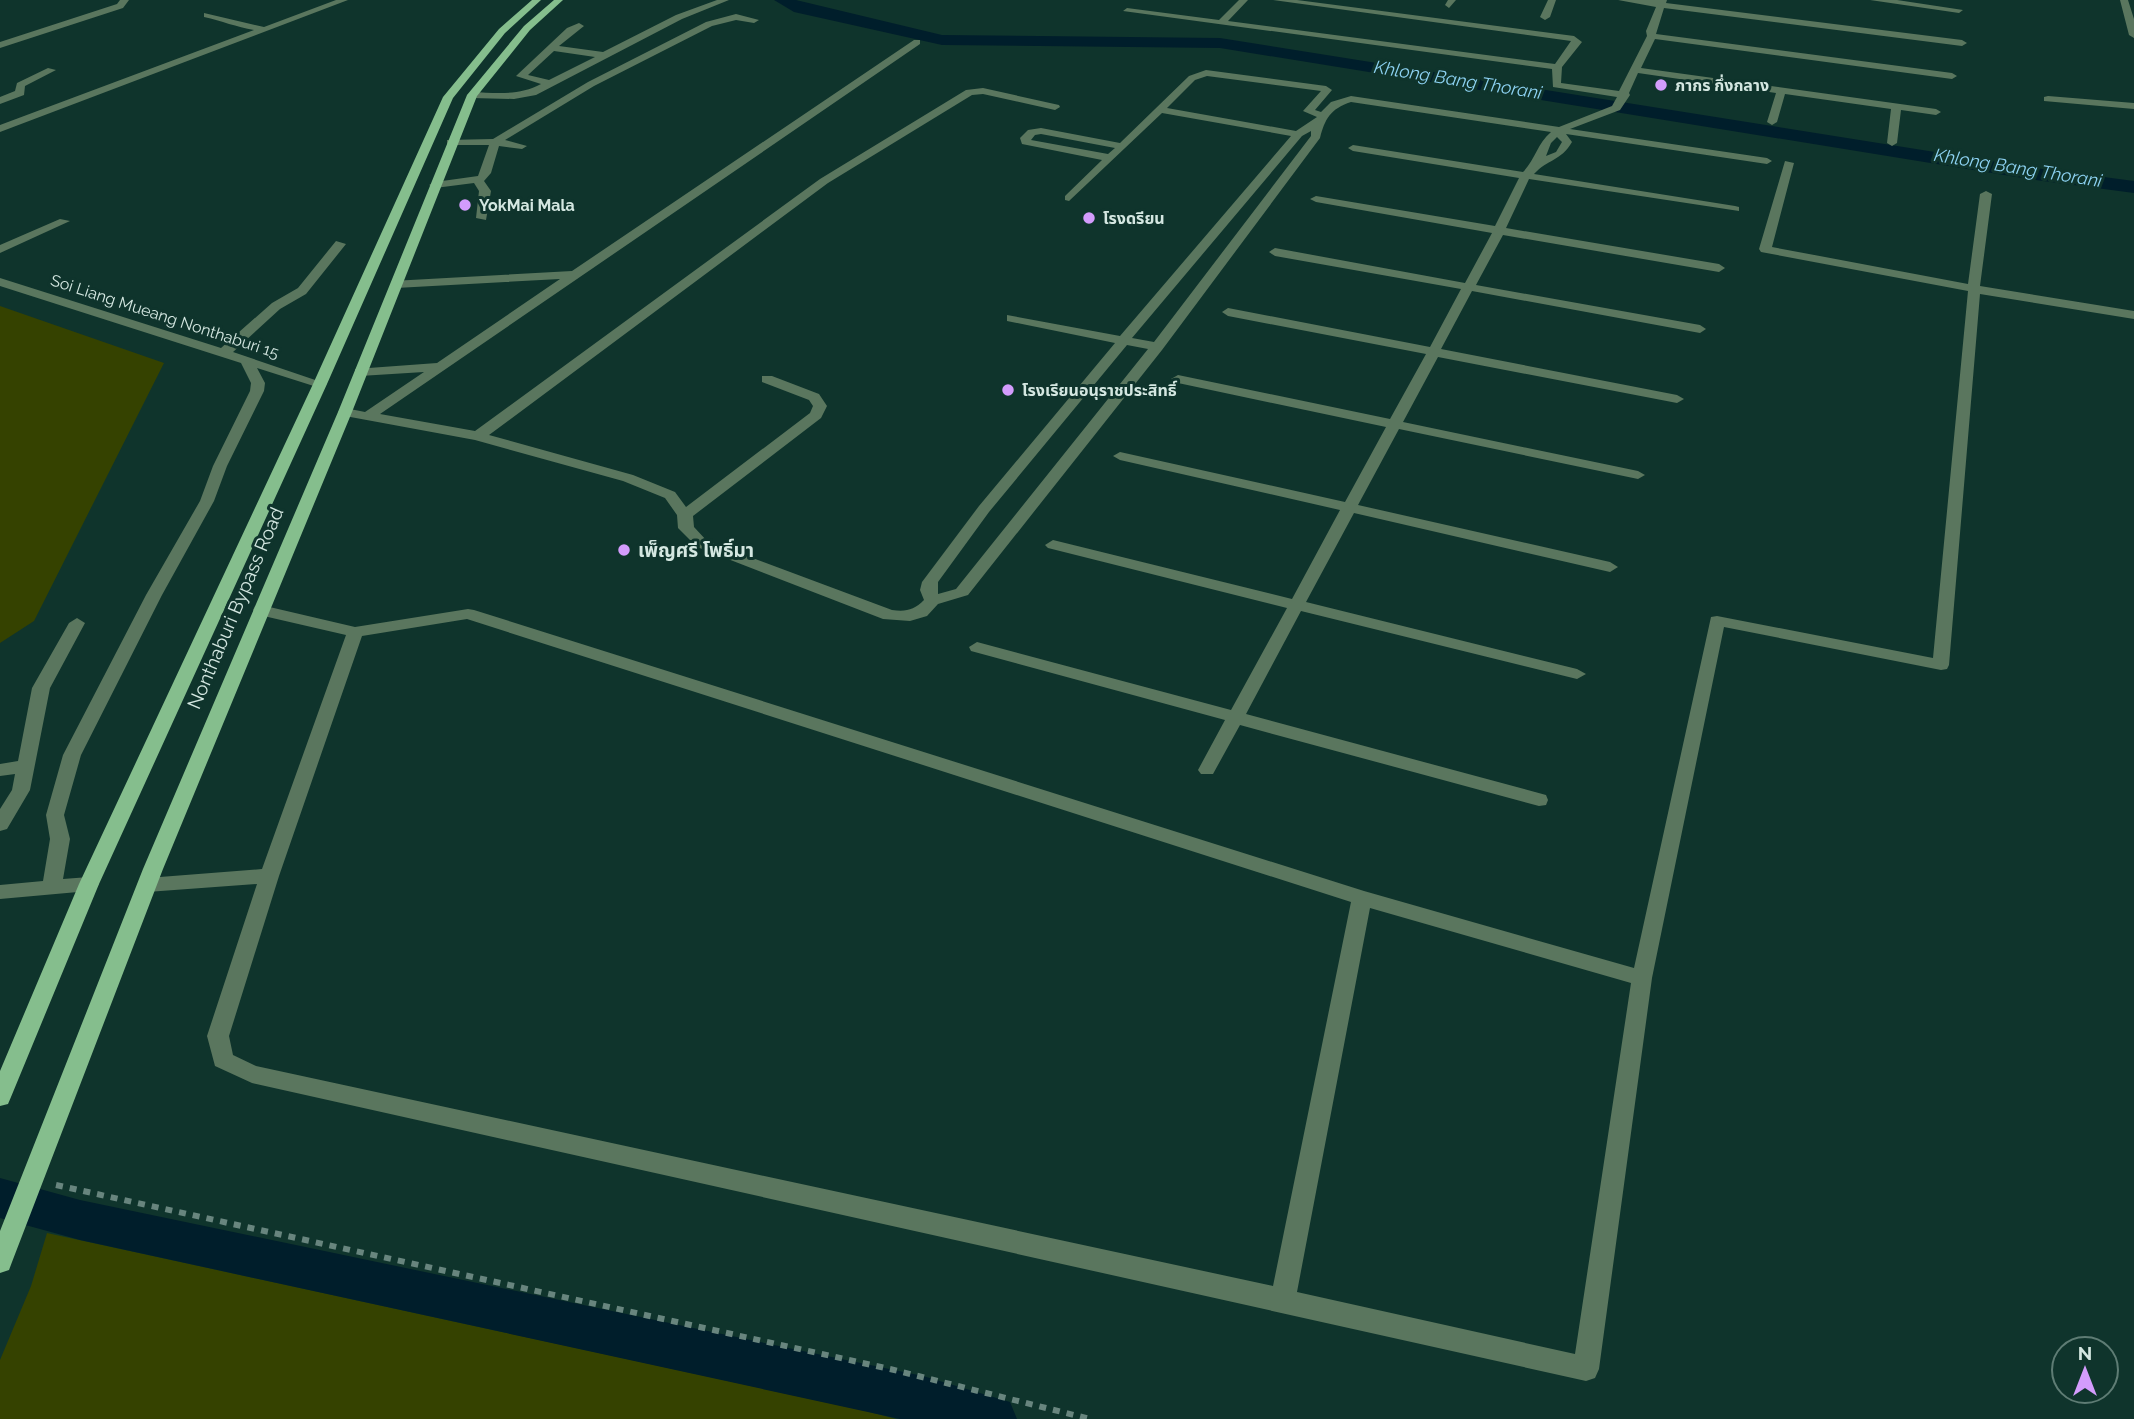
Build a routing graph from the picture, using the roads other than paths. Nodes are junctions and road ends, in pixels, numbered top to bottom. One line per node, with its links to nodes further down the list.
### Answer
1 (125, 0): 32 (street)
2 (344, 0): 23 (street)
3 (537, 0): 100 (main road, Nonthaburi Bypass Road)
4 (559, 0): 42 (main road, Nonthaburi Bypass Road)
5 (725, 0): 35 (street)
6 (1244, 0): 20 (street)
7 (1278, 0): 15 (street)
8 (1552, 0): 17 (street)
9 (1622, 0): 12 (street)
10 (1874, 0): 13 (street)
11 (2124, 0): 26 (street)
12 (1662, 2): 27 (street); 30 (street)
13 (1959, 10)
14 (1127, 11): 20 (street)
15 (1363, 11): 19 (street); 21 (street)
16 (207, 15): 23 (street)
17 (1545, 17)
18 (754, 20): 57 (street)
19 (1356, 20)
20 (1221, 23): 28 (street)
21 (1464, 24): 25 (street); 36 (street)
22 (579, 26): 33 (street)
23 (266, 29): 53 (street)
24 (1348, 30): 28 (street)
25 (1458, 34)
26 (2134, 35)
27 (1652, 36): 38 (street); 39 (street)
28 (1341, 39): 34 (street)
29 (917, 42): 82 (street)
30 (1962, 43)
31 (1453, 44): 34 (street)
32 (0, 45)
33 (552, 48): 35 (street); 40 (street)
34 (1447, 54): 36 (street)
35 (602, 55): 40 (street)
36 (1557, 67): 45 (street)
37 (51, 70): 44 (street)
38 (1634, 70): 41 (street); 45 (street)
39 (1952, 76)
40 (551, 84): 42 (street)
41 (1781, 91): 48 (street); 52 (street)
42 (472, 95): 56 (main road, Nonthaburi Bypass Road)
43 (2048, 99): 46 (street)
44 (0, 101)
45 (1621, 101): 54 (street)
46 (2134, 106)
47 (1055, 107): 105 (street)
48 (1896, 107): 50 (street); 58 (street)
49 (1160, 110): 51 (street); 55 (street); 60 (street)
50 (1936, 113)
51 (1320, 120): 54 (street); 55 (street); 74 (street)
52 (1772, 122)
53 (0, 129)
54 (1560, 131): 63 (street); 64 (street); 64 (street)
55 (1298, 134): 73 (street)
56 (452, 142): 57 (street); 68 (main road, Nonthaburi Bypass Road)
57 (495, 142): 59 (street); 67 (street)
58 (1892, 144)
59 (522, 146)
60 (1121, 146): 62 (street); 62 (street)
61 (1353, 148): 66 (street)
62 (1110, 158): 70 (street)
63 (1767, 161)
64 (1539, 162): 66 (street)
65 (1789, 163): 86 (street)
66 (1525, 176): 72 (street); 77 (street)
67 (478, 180): 68 (street); 75 (street)
68 (435, 184): 84 (main road, Nonthaburi Bypass Road)
69 (1986, 194): 86 (street)
70 (1069, 198)
71 (1316, 199): 77 (street)
72 (1735, 209)
73 (1230, 212): 74 (street); 91 (street)
74 (1255, 217): 92 (street)
75 (482, 218)
76 (64, 221): 79 (street)
77 (1499, 230): 81 (street); 85 (street)
78 (340, 243): 94 (street)
79 (0, 249)
80 (1275, 252): 85 (street)
81 (1719, 268)
82 (575, 275): 84 (street); 96 (street)
83 (0, 282): 94 (street, Soi Liang Mueang Nonthaburi 15)
84 (396, 284): 97 (main road, Nonthaburi Bypass Road)
85 (1466, 287): 90 (street); 93 (street)
86 (1974, 289): 88 (street); 131 (street)
87 (1228, 312): 93 (street)
88 (2134, 315)
89 (1011, 318): 91 (street)
90 (1700, 329)
91 (1126, 340): 92 (street); 112 (street)
92 (1157, 346): 112 (street)
93 (1432, 352): 101 (street); 104 (street)
94 (224, 353): 95 (street, Soi Liang Mueang Nonthaburi 15)
95 (245, 359): 100 (street, Soi Liang Mueang Nonthaburi 15); 128 (street)
96 (439, 367): 97 (street); 103 (street)
97 (360, 372): 102 (main road, Nonthaburi Bypass Road)
98 (766, 379): 109 (street)
99 (1178, 379): 104 (street)
100 (320, 384): 126 (main road, Nonthaburi Bypass Road)
101 (1677, 399)
102 (345, 412): 103 (street); 114 (main road, Nonthaburi Bypass Road)
103 (368, 416): 105 (street)
104 (1392, 424): 107 (street); 108 (street)
105 (478, 436): 109 (street)
106 (1121, 456): 108 (street)
107 (1638, 475)
108 (1348, 508): 111 (street); 113 (street)
109 (685, 515): 112 (street)
110 (1053, 545): 113 (street)
111 (1610, 567)
112 (932, 601)
113 (1296, 605): 118 (street); 119 (street)
114 (261, 610): 116 (street); 127 (main road, Nonthaburi Bypass Road)
115 (77, 623): 120 (street)
116 (355, 632): 125 (street); 130 (street)
117 (977, 647): 119 (street)
118 (1577, 674)
119 (1235, 718): 122 (street); 123 (street)
120 (26, 766): 121 (street); 124 (street)
121 (0, 770)
122 (1207, 770)
123 (1539, 800)
124 (0, 824)
125 (269, 876): 127 (street); 134 (street)
126 (89, 884): 128 (street); 132 (main road, Nonthaburi Bypass Road)
127 (147, 884): 133 (main road, Nonthaburi Bypass Road)
128 (52, 888): 129 (street)
129 (0, 892)
130 (1362, 898): 131 (street); 134 (street)
131 (1642, 978): 134 (street)
132 (0, 1097)
133 (0, 1262)
134 (1283, 1300)

